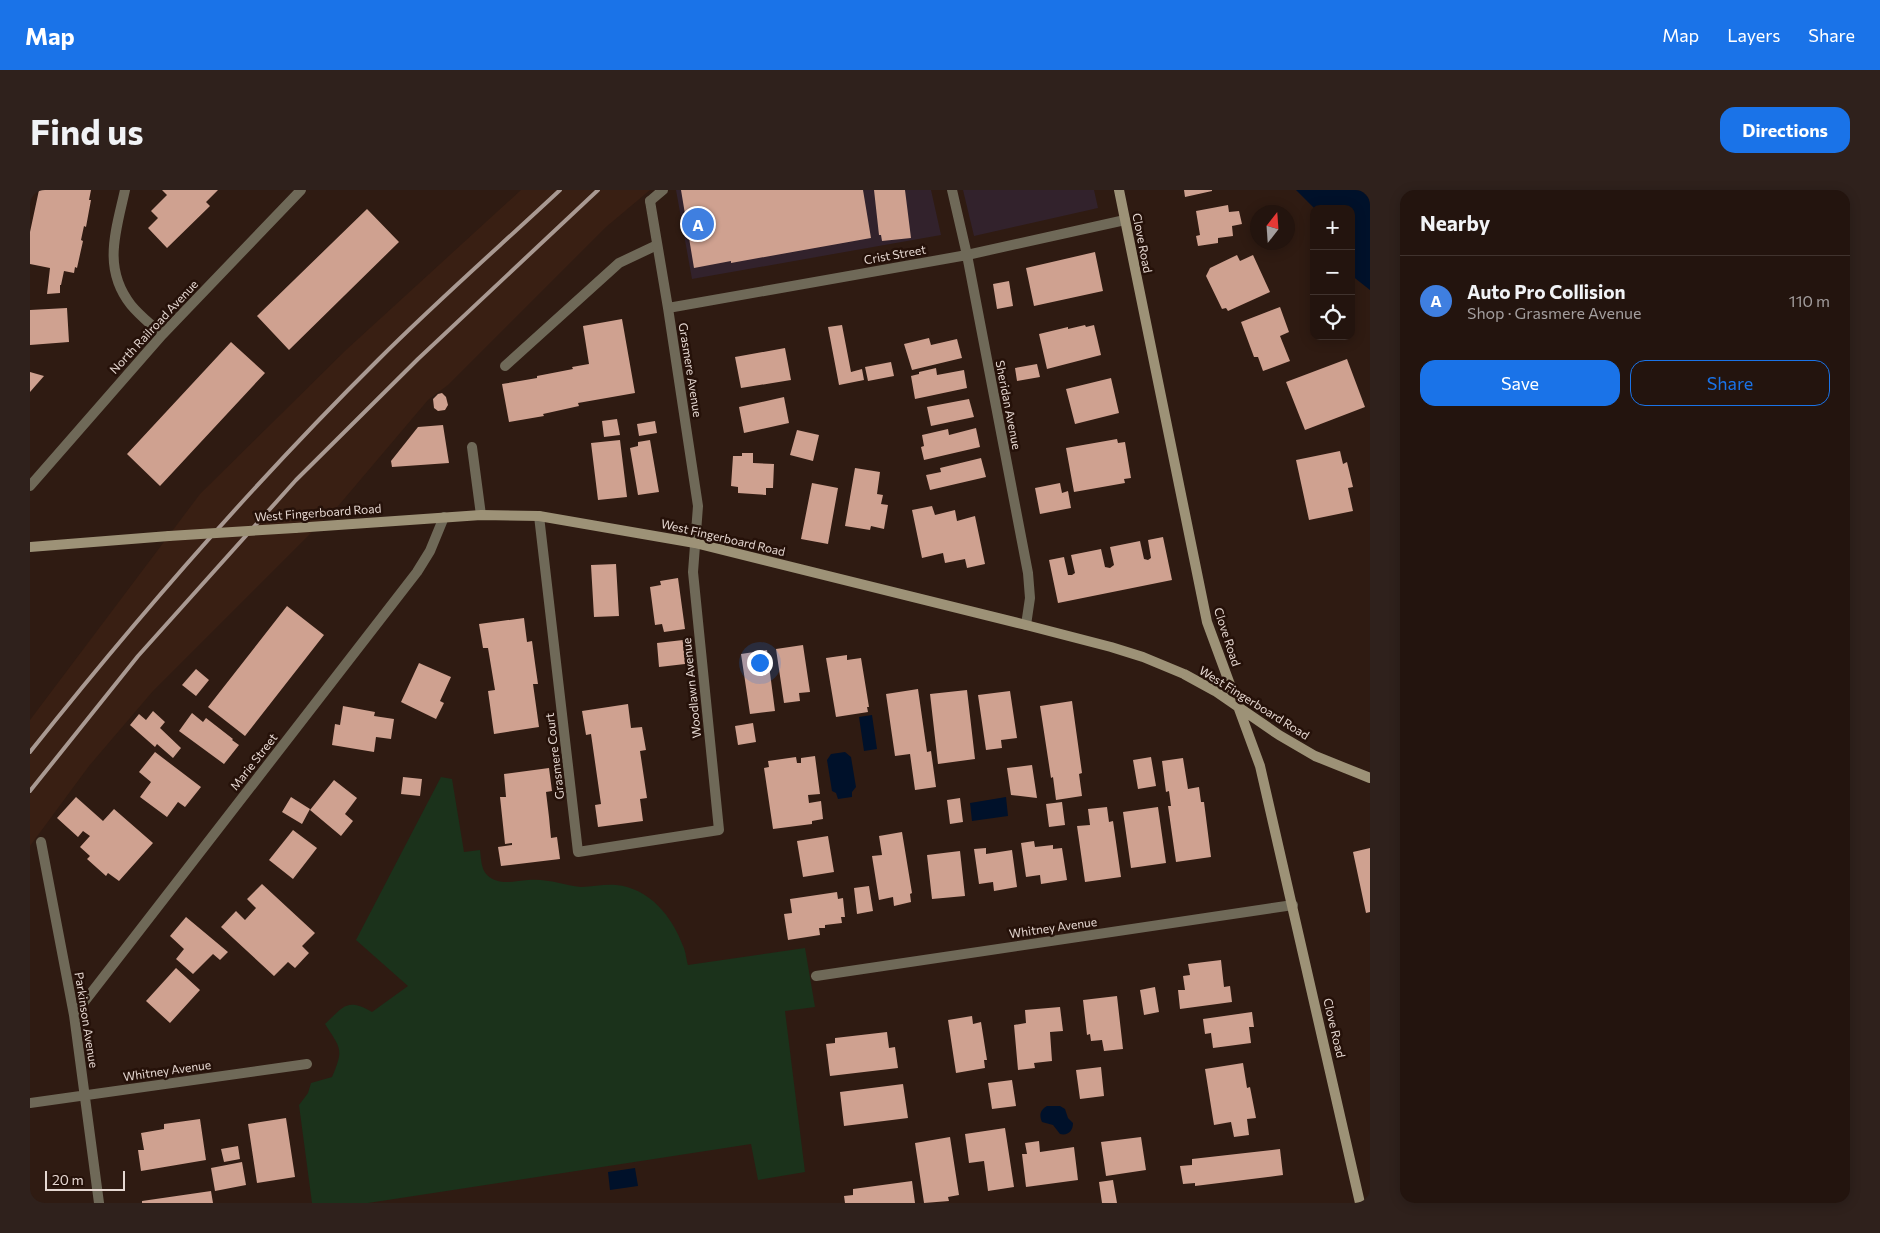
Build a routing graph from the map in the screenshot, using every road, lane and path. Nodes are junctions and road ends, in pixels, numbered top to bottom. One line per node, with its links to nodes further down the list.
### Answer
1 (125, 190): 10 (street)
2 (301, 190): 10 (street, North Railroad Avenue)
3 (663, 190): 7 (street, Grasmere Avenue)
4 (952, 190): 8 (street, Sheridan Avenue)
5 (1119, 190): 6 (street, Clove Road)
6 (1125, 220): 8 (street, Crist Street); 20 (street, Clove Road)
7 (657, 245): 9 (street, Grasmere Avenue); 11 (street)
8 (966, 254): 9 (street, Crist Street); 19 (street, Sheridan Avenue)
9 (668, 308): 17 (street, Grasmere Avenue)
10 (162, 335): 13 (street, North Railroad Avenue)
11 (504, 366)
12 (472, 447): 14 (street)
13 (30, 486)
14 (480, 515): 15 (street, West Fingerboard Road); 16 (street, West Fingerboard Road)
15 (540, 516): 17 (street, West Fingerboard Road); 22 (street, Grasmere Court)
16 (444, 517): 18 (street, West Fingerboard Road, bridge); 26 (street, Marie Street)
17 (695, 543): 19 (street, West Fingerboard Road); 22 (street, Woodlawn Avenue)
18 (30, 547)
19 (1026, 625): 20 (street, West Fingerboard Road)
20 (1238, 707): 21 (street, West Fingerboard Road); 24 (street, Clove Road)
21 (1370, 778)
22 (719, 830)
23 (41, 842): 26 (street, Parkinson Avenue)
24 (1293, 905): 25 (street, Whitney Avenue); 31 (street, Clove Road)
25 (816, 976)
26 (74, 1015): 28 (street, Parkinson Avenue)
27 (308, 1064): 28 (street, Whitney Avenue)
28 (84, 1095): 29 (street, Whitney Avenue); 30 (street, Parkinson Avenue)
29 (30, 1103)
30 (99, 1203)
31 (1360, 1203)

